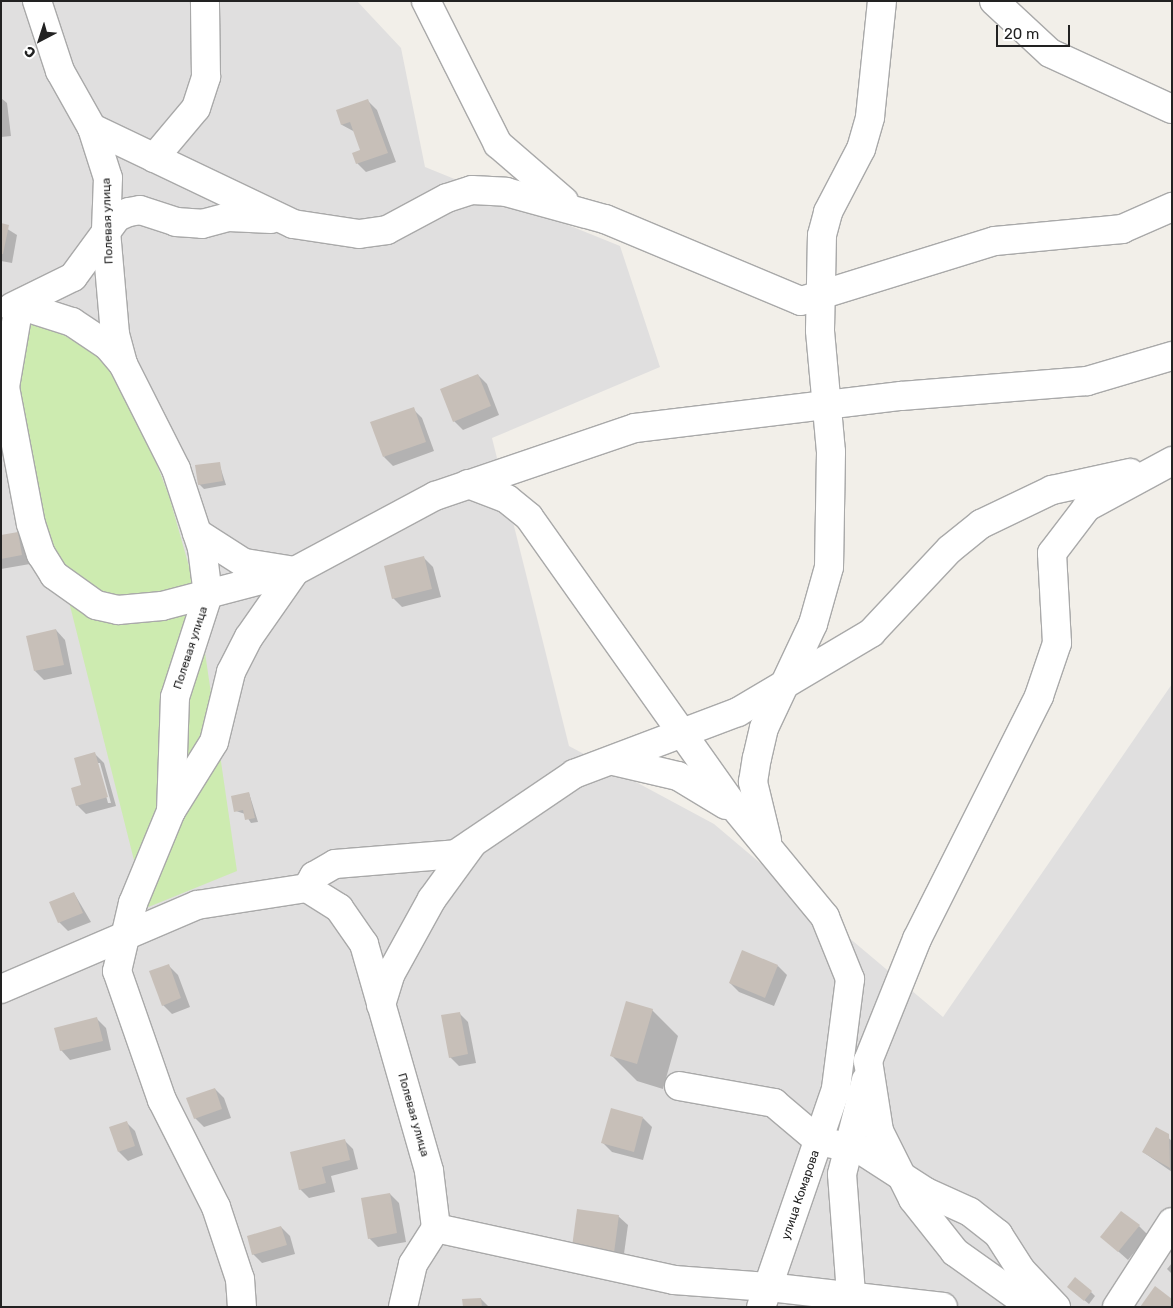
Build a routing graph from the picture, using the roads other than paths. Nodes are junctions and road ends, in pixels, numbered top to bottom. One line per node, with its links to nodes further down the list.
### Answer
1 (37, 1): 7 (street, Полевая улица)
2 (205, 1): 8 (street)
3 (426, 1): 10 (street)
4 (882, 1): 13 (street)
5 (994, 1): 6 (street)
6 (1172, 110)
7 (92, 128): 8 (street); 12 (street, Полевая улица)
8 (154, 158): 11 (street)
9 (1172, 207): 13 (street)
10 (585, 213): 11 (street); 13 (street)
11 (292, 224): 12 (street)
12 (106, 231): 14 (street); 16 (street, Полевая улица)
13 (820, 298): 17 (street)
14 (10, 307): 16 (street, Полевая улица); 22 (street)
15 (1172, 356): 17 (street)
16 (123, 364): 20 (street, Полевая улица)
17 (827, 404): 19 (street); 23 (street)
18 (1163, 465): 23 (street); 35 (street)
19 (468, 484): 21 (street); 24 (street, улица Комарова)
20 (197, 533): 21 (street); 22 (street, Полевая улица)
21 (295, 571): 22 (street); 26 (street)
22 (208, 595): 26 (street, Полевая улица)
23 (784, 686): 24 (street); 29 (street)
24 (682, 734): 25 (street); 27 (street, улица Комарова)
25 (603, 761): 27 (street); 28 (street)
26 (171, 811): 31 (street, Полевая улица)
27 (746, 818): 29 (street, улица Комарова)
28 (473, 842): 30 (street); 34 (street)
29 (768, 844): 32 (street, улица Комарова)
30 (307, 888): 31 (street); 34 (street, Полевая улица)
31 (122, 940): 33 (street); 44 (street, Полевая улица)
32 (850, 979): 35 (street); 37 (street, улица Комарова)
33 (1, 989)
34 (381, 1005): 41 (street, Полевая улица)
35 (868, 1061): 38 (street); 39 (street)
36 (679, 1086): 37 (street)
37 (819, 1142): 38 (street); 42 (street, улица Комарова)
38 (847, 1148): 39 (street); 43 (street)
39 (899, 1175): 47 (street); 48 (street)
40 (1172, 1222): 49 (street)
41 (436, 1228): 42 (street); 45 (street)
42 (765, 1297): 43 (street)
43 (852, 1301): 46 (street)
44 (242, 1307)
45 (403, 1307)
46 (943, 1307)
47 (1032, 1307)
48 (1056, 1307)
49 (1117, 1307)

